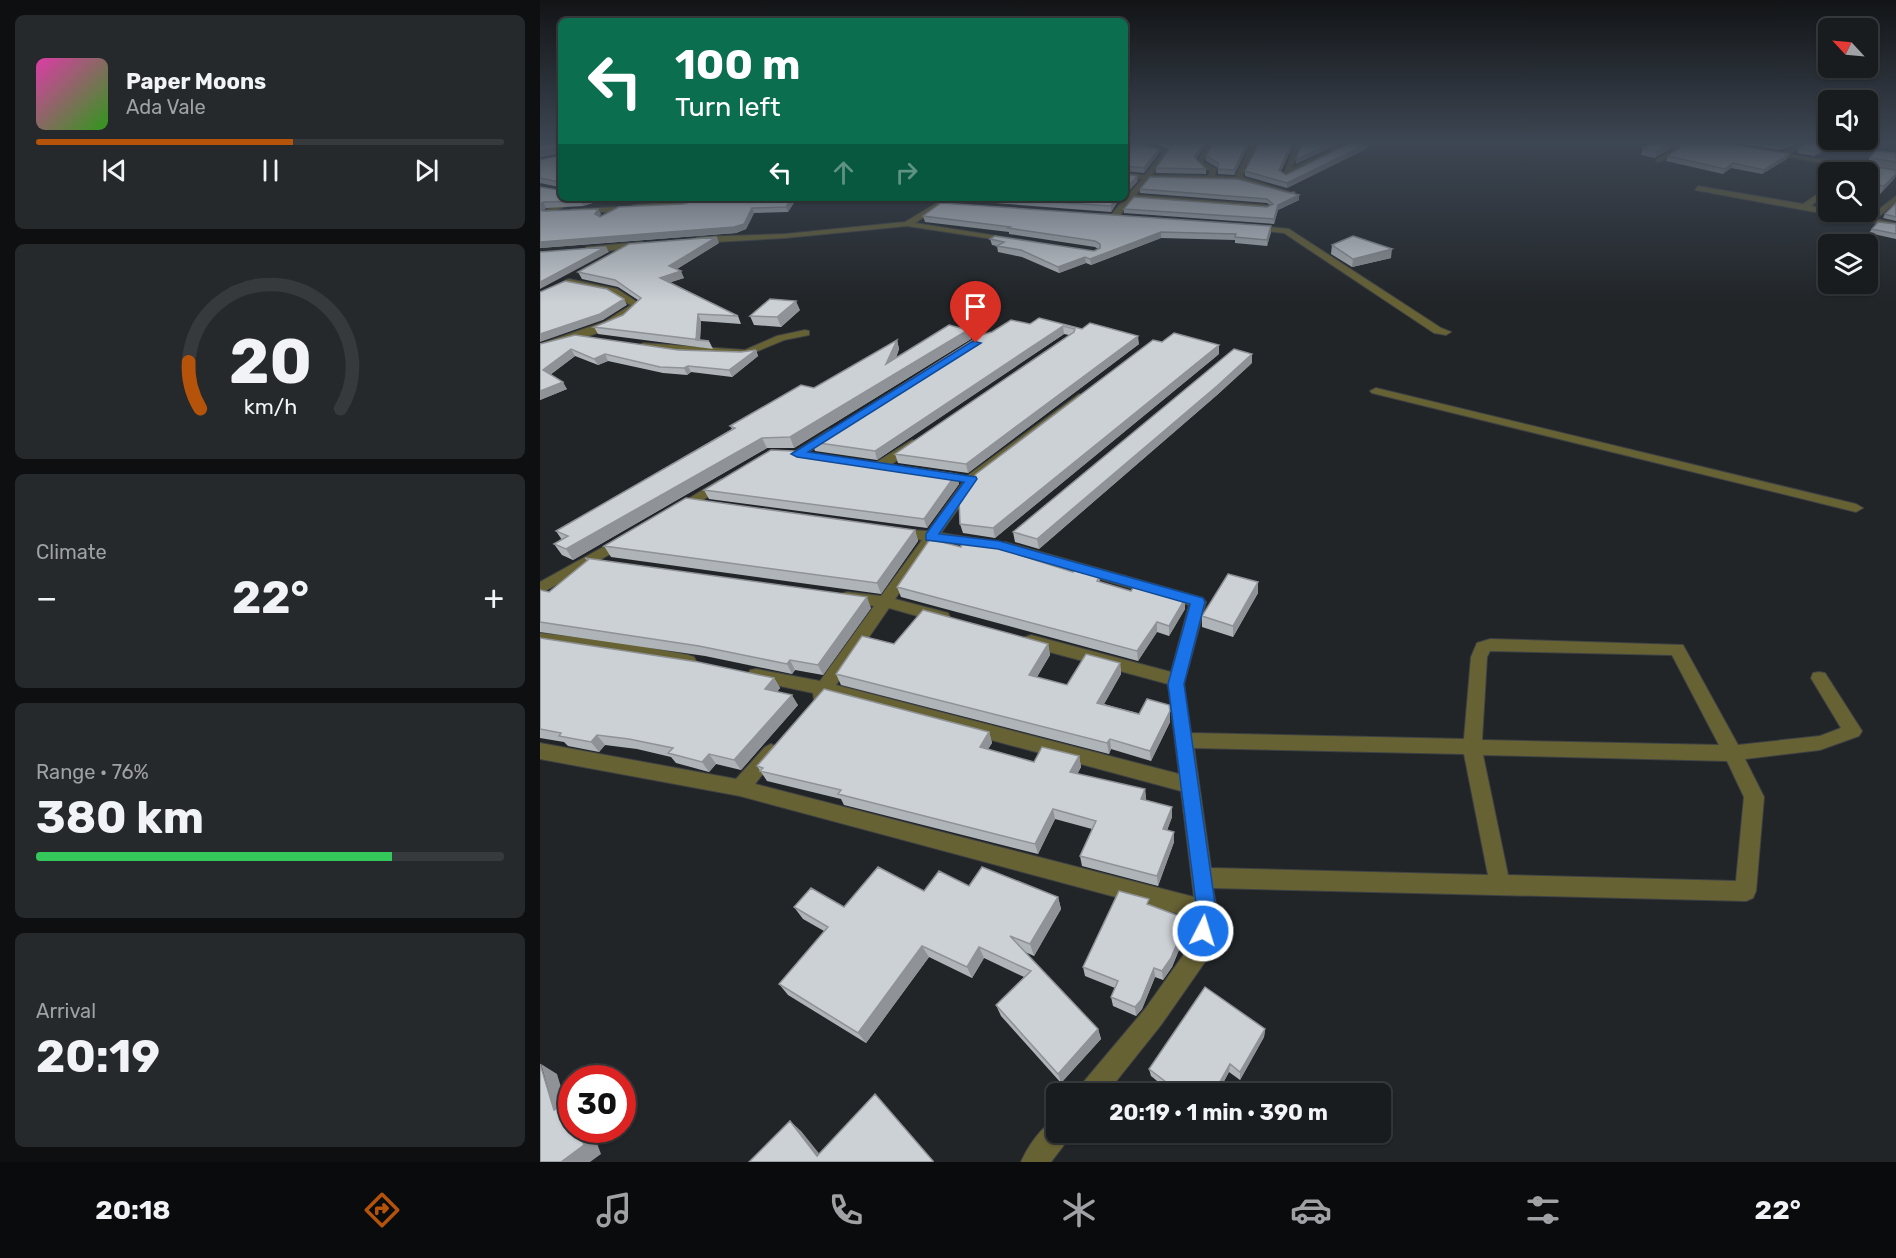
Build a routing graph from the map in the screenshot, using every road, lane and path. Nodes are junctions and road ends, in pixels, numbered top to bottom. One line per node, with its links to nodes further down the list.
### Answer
1 (1741, 195): 9 (street)
2 (1129, 196): 10 (street)
3 (1818, 196): 9 (street)
4 (1896, 198): 13 (street)
5 (574, 201): 14 (street)
6 (699, 201): 11 (street)
7 (1125, 201): 16 (street)
8 (950, 202): 20 (street)
9 (1805, 206): 12 (street)
10 (1268, 207)
11 (616, 208): 14 (street); 17 (street)
12 (1818, 209)
13 (1878, 213)
14 (543, 214)
15 (1092, 215): 16 (street)
16 (1114, 217): 18 (street)
17 (604, 218)
18 (1126, 218)
19 (1878, 222): 21 (street)
20 (907, 224): 23 (street); 24 (street)
21 (1896, 225)
22 (1246, 226): 32 (street)
23 (692, 240)
24 (1037, 243)
25 (650, 244): 26 (street)
26 (630, 247): 27 (street); 28 (street)
27 (576, 251)
28 (607, 260)
29 (588, 271): 30 (street)
30 (569, 282): 31 (street); 34 (street)
31 (559, 287)
32 (1446, 332)
33 (805, 333): 36 (street)
34 (574, 336): 35 (street); 37 (street)
35 (605, 340)
36 (635, 346)
37 (540, 347)
38 (1091, 388): 51 (street)
39 (1376, 391): 47 (street)
40 (837, 429): 42 (street)
41 (927, 434): 43 (street)
42 (818, 457)
43 (903, 470)
44 (736, 474): 45 (street)
45 (690, 502): 46 (street); 48 (street)
46 (714, 505)
47 (1856, 508)
48 (670, 514)
49 (887, 530): 51 (street)
50 (640, 531): 52 (street)
51 (931, 537): 56 (street); 63 (street)
52 (589, 561): 53 (street); 54 (street)
53 (613, 564)
54 (540, 589)
55 (838, 595): 56 (street)
56 (885, 602): 57 (street); 64 (street)
57 (962, 623)
58 (1017, 638): 63 (street)
59 (540, 639): 60 (street)
60 (700, 664)
61 (734, 670): 64 (street)
62 (1819, 678): 70 (street)
63 (1177, 680): 66 (street)
64 (826, 688): 65 (street); 71 (street)
65 (810, 707)
66 (1184, 740): 68 (street); 71 (street)
67 (779, 743): 72 (street)
68 (1472, 747): 70 (street); 70 (street); 74 (street)
69 (540, 751): 72 (street)
70 (1733, 753): 74 (street)
71 (1190, 785): 73 (street)
72 (740, 788): 75 (street)
73 (1202, 878): 74 (street); 75 (street)
74 (1500, 885)
75 (1206, 911): 76 (street)
76 (1099, 1083)
77 (1049, 1143): 78 (street)
78 (1034, 1162)

